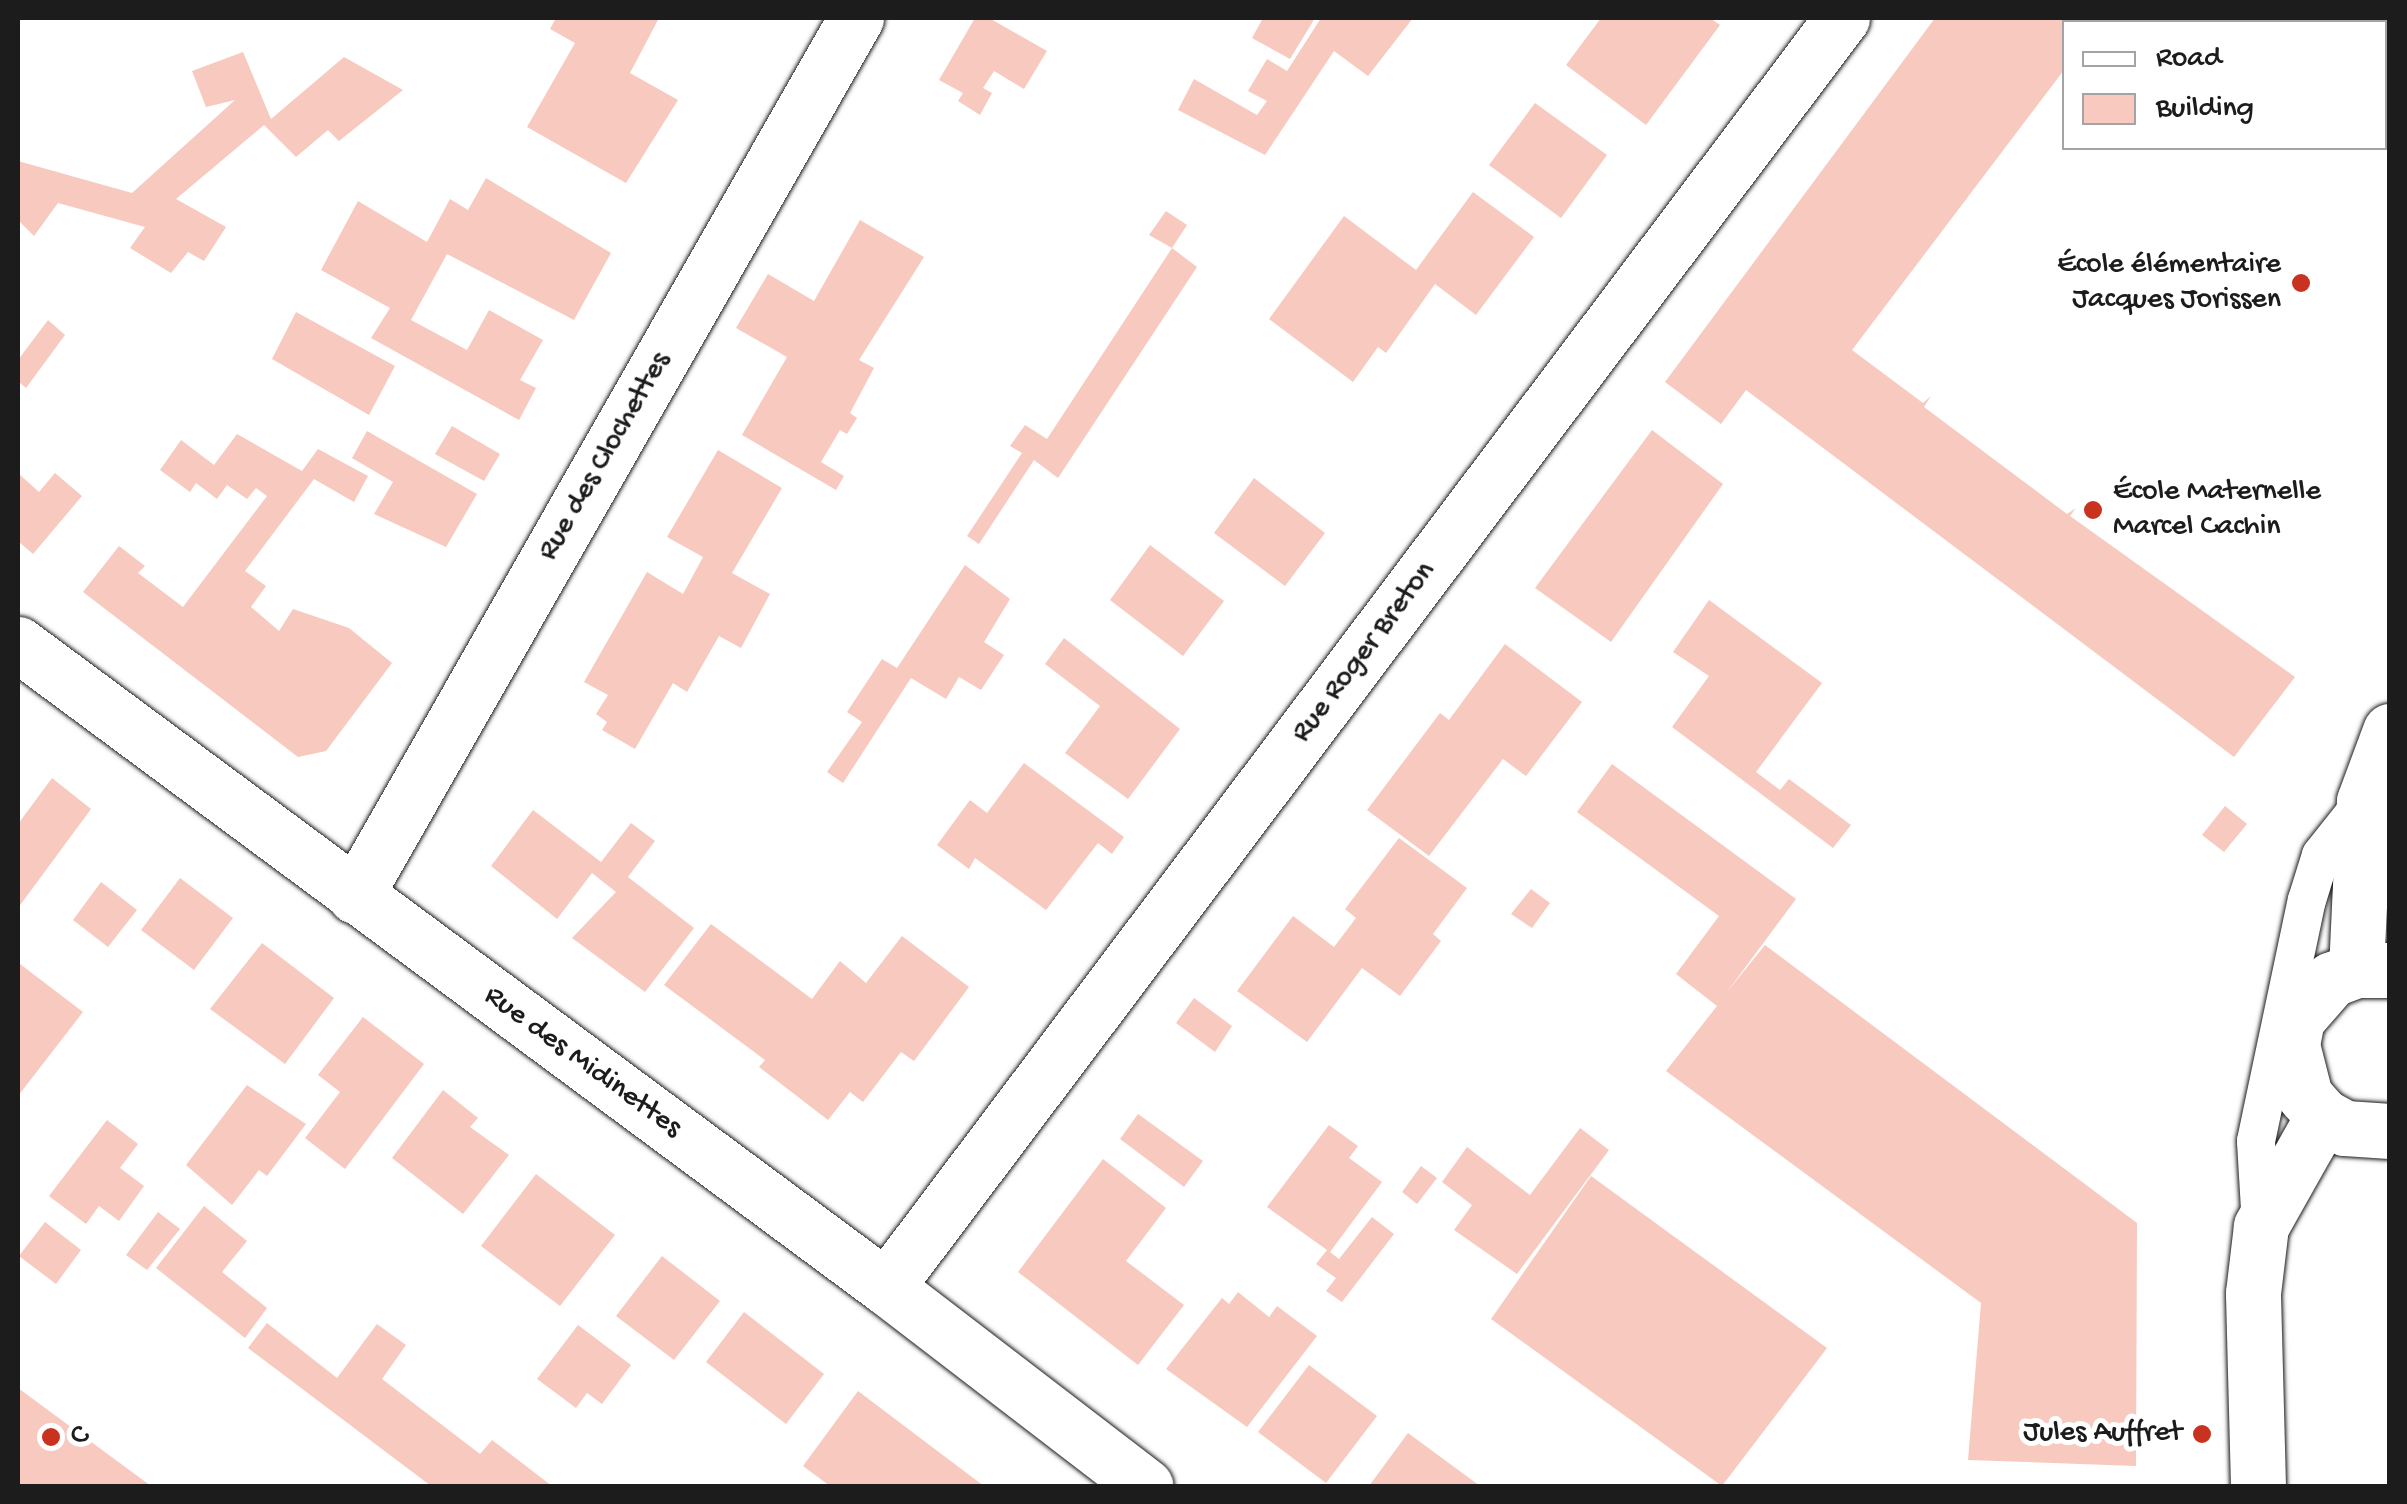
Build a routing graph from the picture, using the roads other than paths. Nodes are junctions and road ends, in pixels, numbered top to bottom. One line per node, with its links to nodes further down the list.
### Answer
1 (856, 18): 6 (street, Rue des Clochettes)
2 (1842, 18): 11 (street, Rue Roger Breton)
3 (18, 644): 6 (street, Rue des Midinettes)
4 (2390, 730): 5 (street)
5 (2364, 801): 7 (street); 10 (lane)
6 (355, 896): 11 (street, Rue des Midinettes)
7 (2372, 970): 8 (street)
8 (2323, 1116): 9 (street); 10 (street)
9 (2390, 1131)
10 (2261, 1226): 13 (street)
11 (886, 1287): 12 (street, Rue des Midinettes)
12 (1144, 1486)
13 (2258, 1486)

